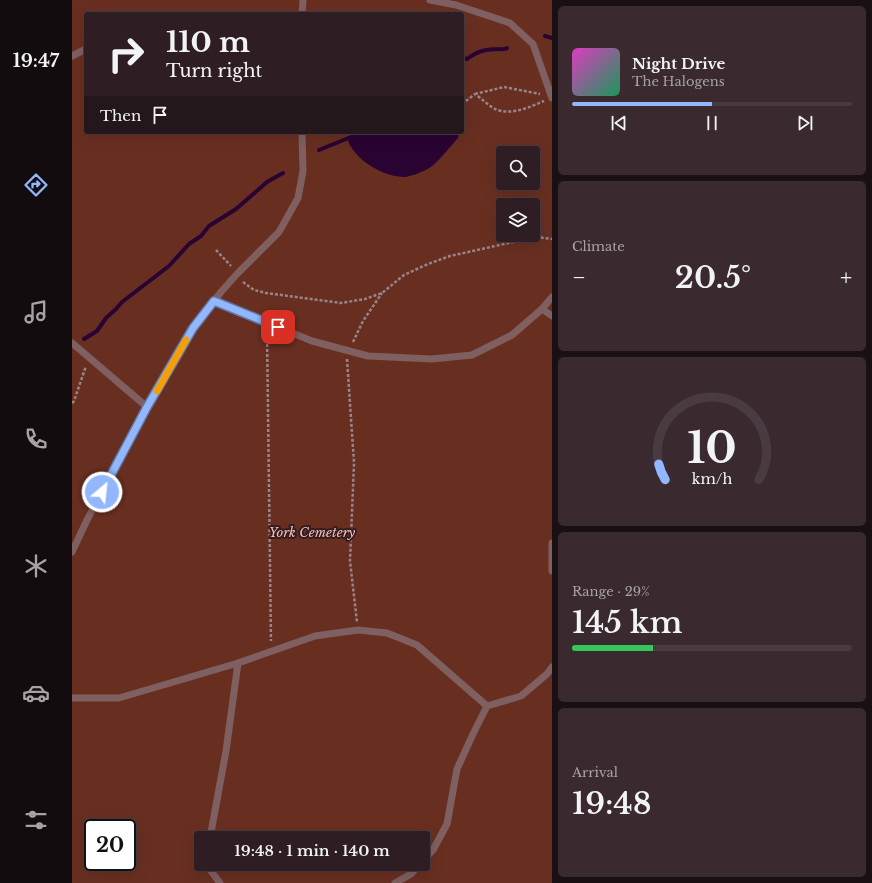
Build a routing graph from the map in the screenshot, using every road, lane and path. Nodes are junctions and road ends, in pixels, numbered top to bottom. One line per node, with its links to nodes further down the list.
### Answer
1 (303, 0): 3 (lane)
2 (430, 0): 7 (lane)
3 (302, 12)
4 (84, 50): 5 (lane)
5 (72, 56)
6 (474, 94): 7 (path); 7 (path); 8 (path)
7 (552, 98)
8 (464, 102)
9 (302, 134): 16 (lane)
10 (552, 239): 14 (path)
11 (216, 250): 12 (path)
12 (232, 267)
13 (241, 280): 14 (path)
14 (382, 293): 21 (path)
15 (552, 297): 17 (lane)
16 (214, 301): 19 (lane); 25 (lane)
17 (542, 309): 18 (lane); 19 (lane)
18 (552, 316)
19 (267, 323): 30 (path)
20 (72, 343): 22 (lane)
21 (351, 346)
22 (88, 358): 24 (path); 25 (lane)
23 (347, 359): 29 (path)
24 (72, 403)
25 (147, 407): 27 (lane)
26 (552, 543): 28 (lane)
27 (72, 552)
28 (552, 572)
29 (358, 630): 30 (lane); 34 (lane)
30 (271, 651): 31 (lane)
31 (238, 663): 33 (lane); 35 (lane)
32 (552, 667): 34 (lane)
33 (72, 698)
34 (487, 706): 36 (lane)
35 (211, 831)
36 (430, 853)
37 (210, 871): 39 (lane)
38 (414, 871): 40 (lane)
39 (220, 883)
40 (395, 883)

